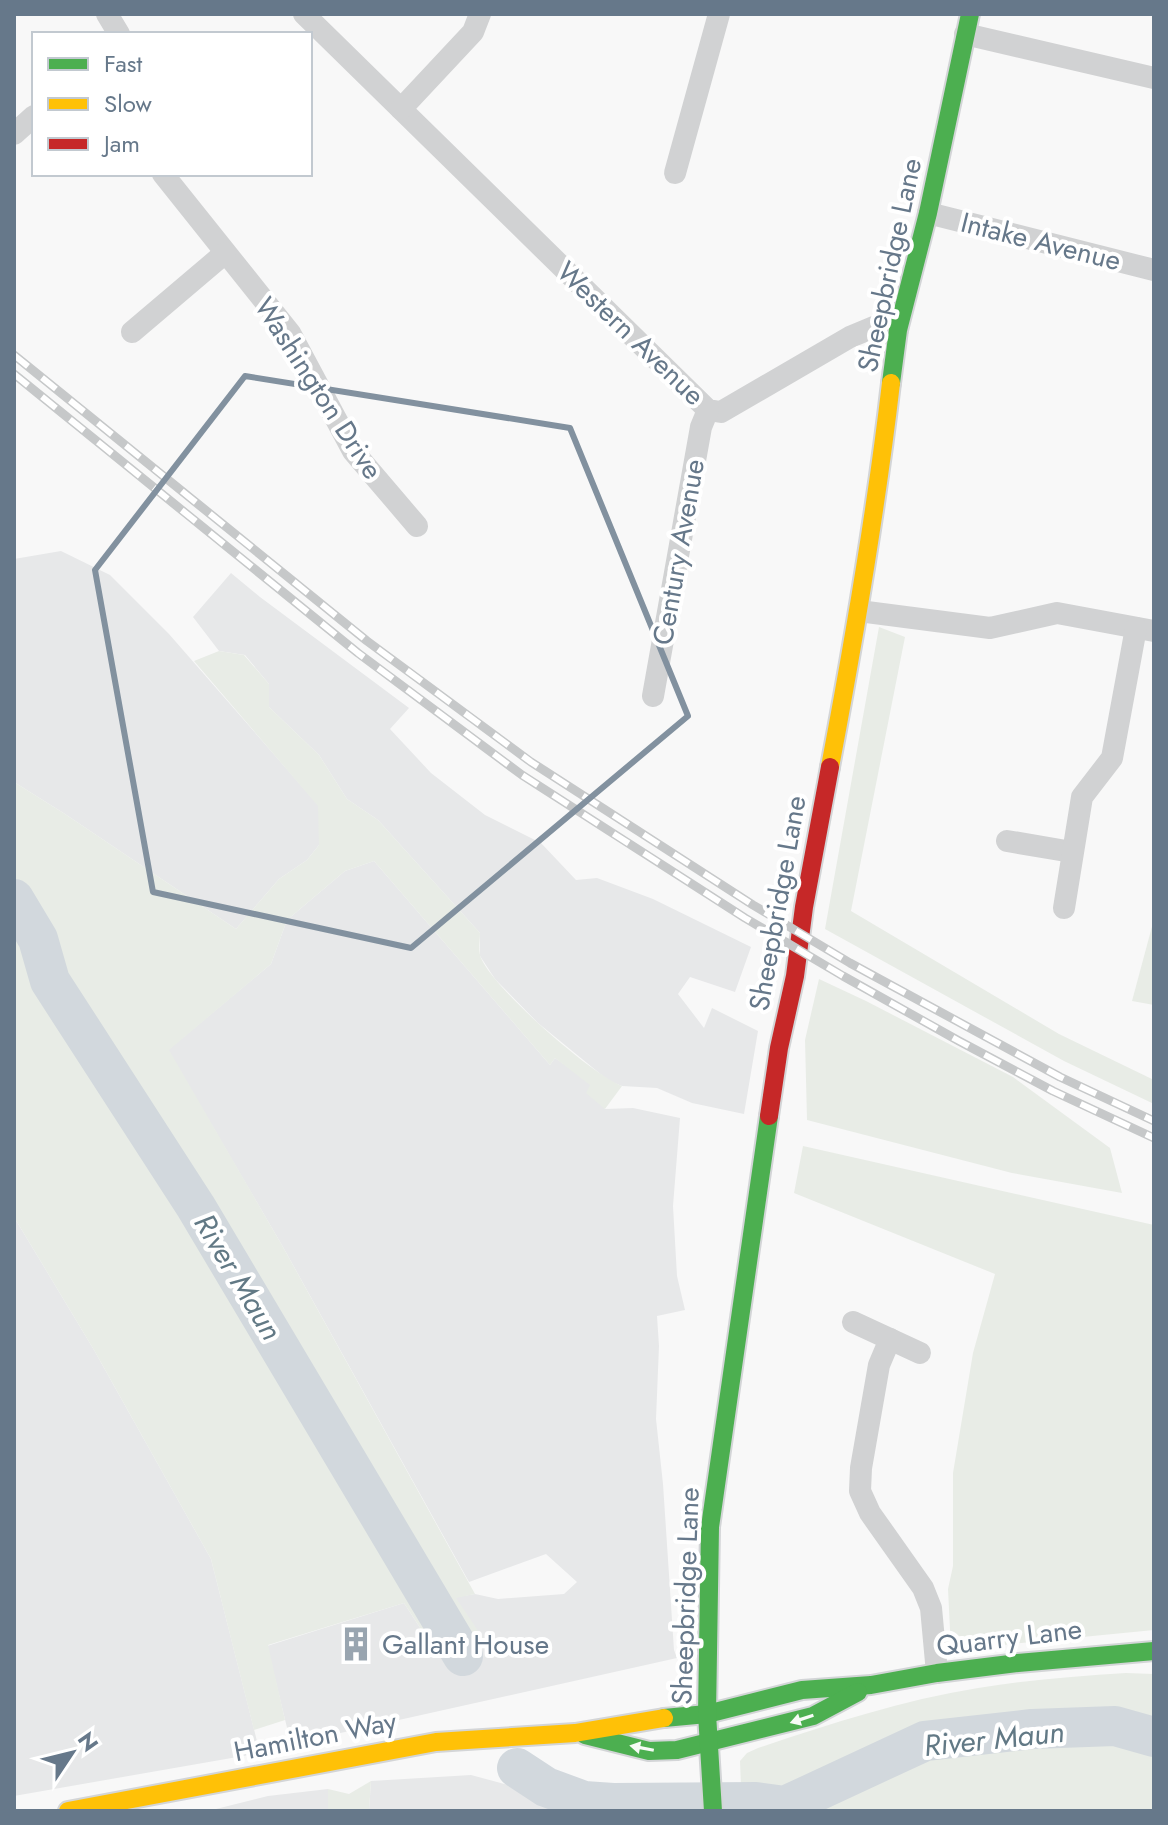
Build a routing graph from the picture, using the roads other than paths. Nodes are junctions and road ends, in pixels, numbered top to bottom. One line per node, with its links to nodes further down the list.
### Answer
1 (107, 14): 6 (street)
2 (304, 14): 8 (street, Western Avenue)
3 (480, 14): 8 (street)
4 (719, 14): 11 (street)
5 (968, 24): 7 (street); 13 (street, Sheepbridge Lane)
6 (118, 32)
7 (1154, 78)
8 (401, 109): 18 (street, Western Avenue)
9 (32, 118): 10 (street)
10 (14, 134)
11 (675, 173)
12 (165, 176): 14 (street, Washington Drive)
13 (928, 213): 15 (street, Intake Avenue); 16 (street, Sheepbridge Lane)
14 (225, 253): 17 (street); 19 (street, Washington Drive)
15 (1154, 270)
16 (898, 330): 18 (street, Western Avenue); 20 (street, Sheepbridge Lane)
17 (132, 332)
18 (708, 410): 22 (street, Century Avenue)
19 (417, 526)
20 (859, 611): 21 (street); 32 (street, Sheepbridge Lane)
21 (1145, 629): 24 (street)
22 (653, 696)
23 (1007, 841): 24 (street)
24 (1072, 852): 25 (street)
25 (1064, 908)
26 (853, 1322): 27 (street)
27 (890, 1339): 28 (street); 30 (street)
28 (920, 1353)
29 (1154, 1651): 30 (street, Quarry Lane)
30 (937, 1673): 31 (street, Quarry Lane)
31 (871, 1685): 32 (street, Quarry Lane); 34 (street, Quarry Lane, one-way to 34)
32 (707, 1714): 33 (street, Hamilton Way); 34 (street, Sheepbridge Lane)
33 (575, 1733): 34 (street, Hamilton Way, one-way to 33); 35 (street, Hamilton Way)
34 (709, 1743): 36 (street, Sheepbridge Lane)
35 (68, 1811)
36 (713, 1811)

